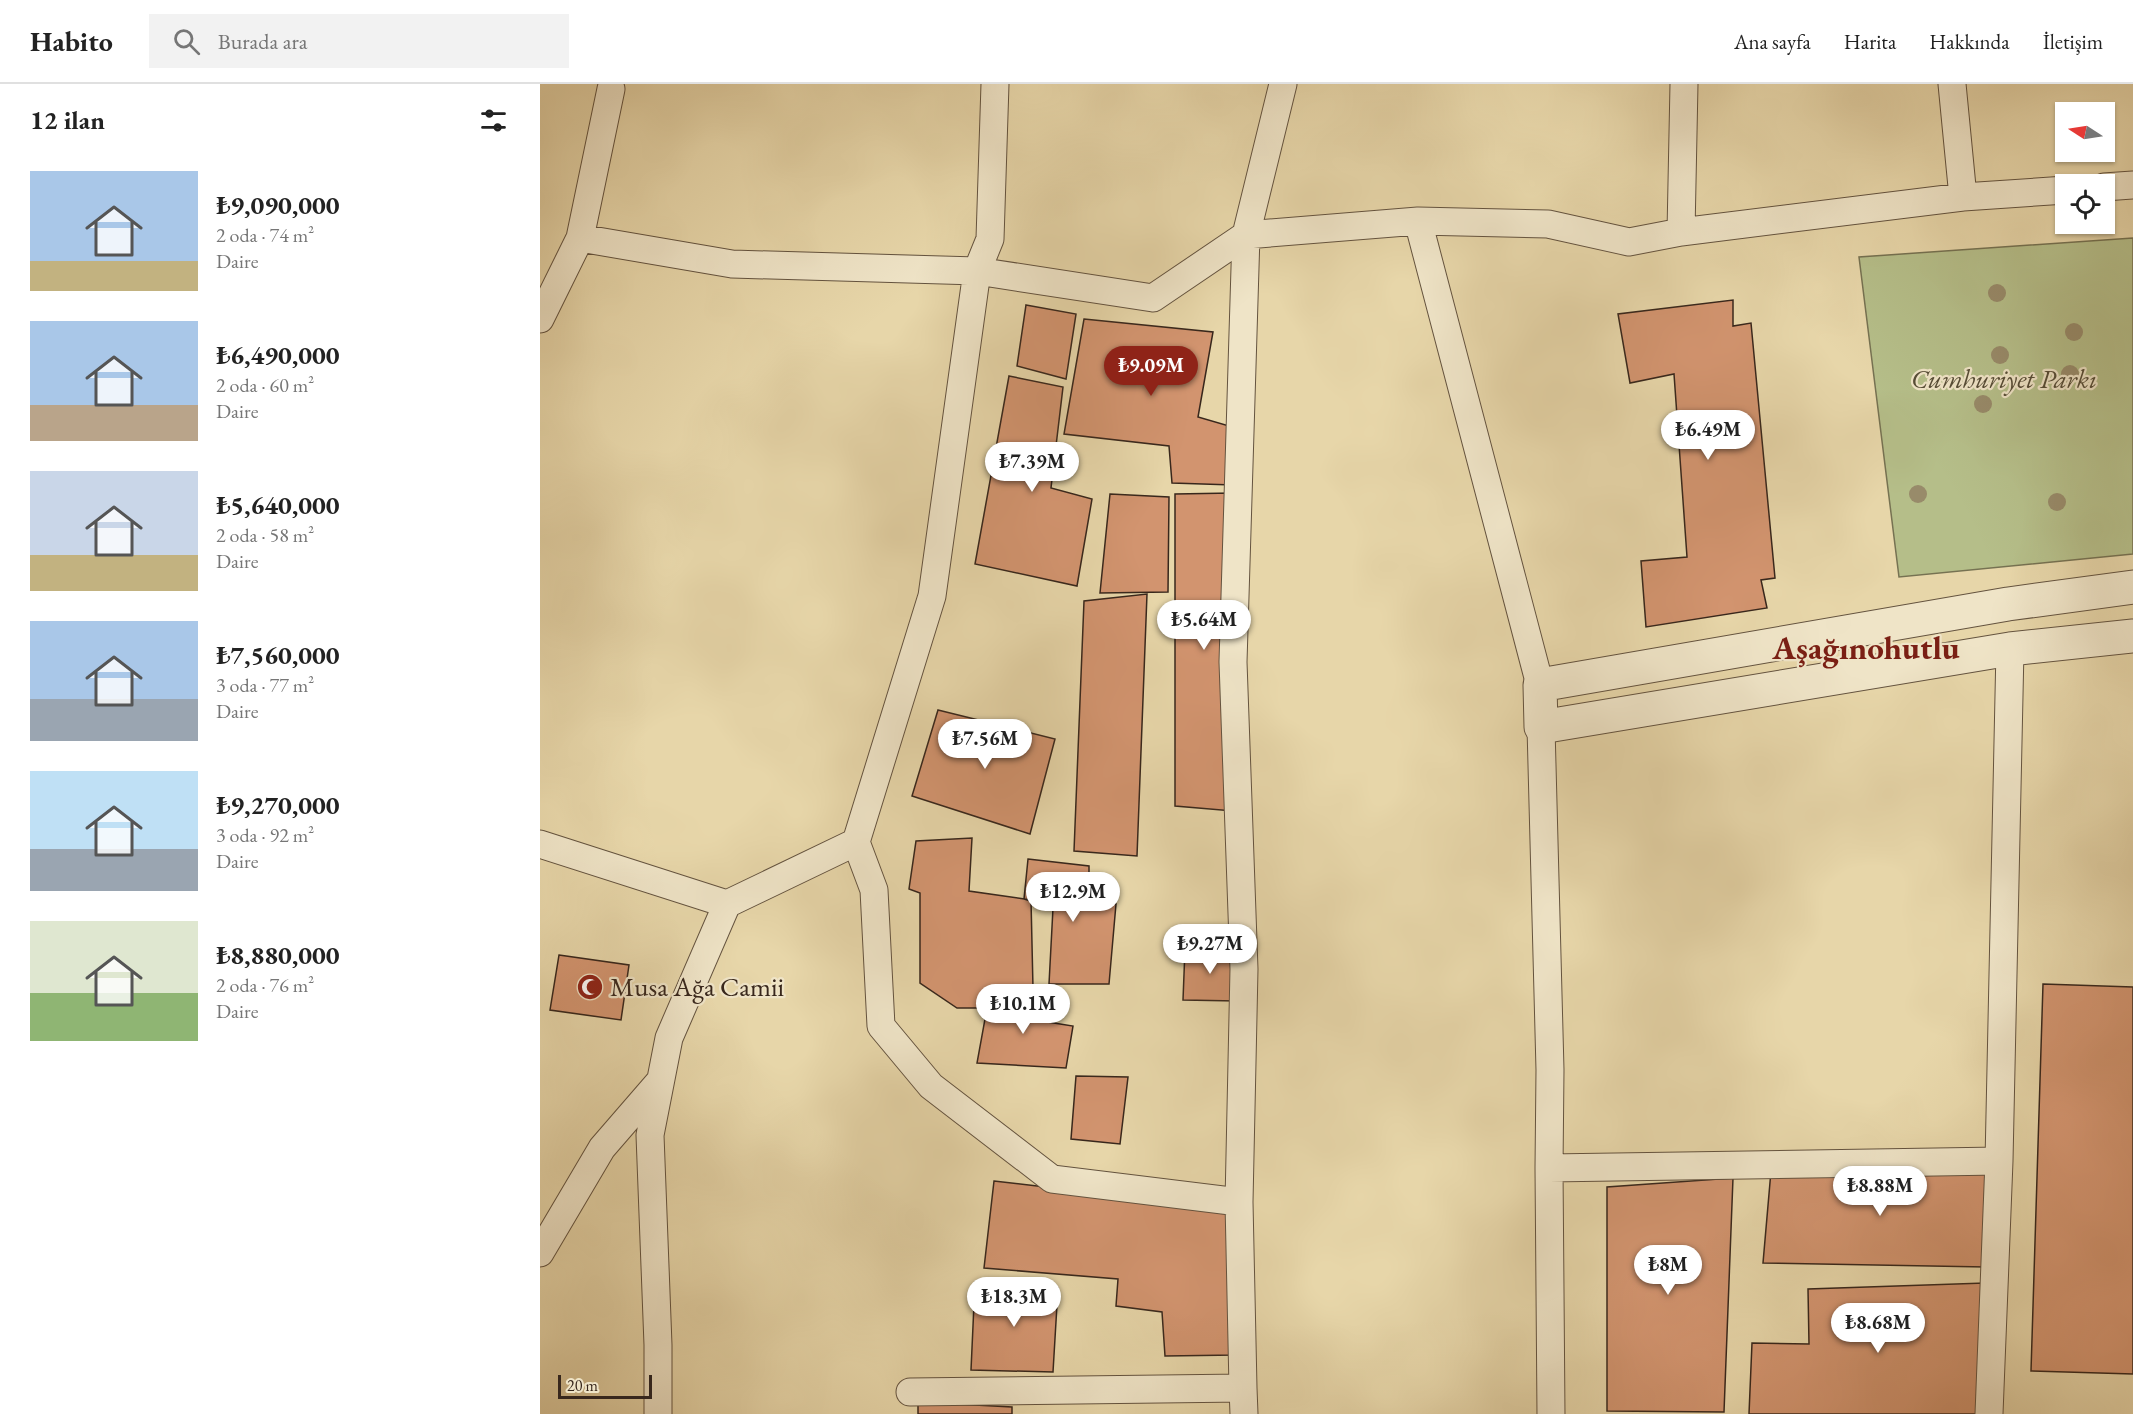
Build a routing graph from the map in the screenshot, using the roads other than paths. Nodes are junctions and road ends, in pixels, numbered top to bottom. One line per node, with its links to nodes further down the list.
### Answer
1 (1283, 84): 12 (street)
2 (1684, 84): 11 (street)
3 (1952, 84): 9 (street)
4 (991, 85): 14 (street)
5 (611, 89): 13 (street)
6 (2133, 185): 7 (street)
7 (2115, 186)
8 (2055, 191): 9 (street)
9 (1963, 197): 11 (street)
10 (1418, 220): 11 (street); 12 (street); 19 (street)
11 (1681, 232)
12 (1246, 235): 14 (street); 27 (street)
13 (580, 238): 14 (street); 15 (street)
14 (977, 271): 21 (street)
15 (540, 319)
16 (2133, 587): 19 (street)
17 (2133, 636): 18 (street)
18 (2010, 649): 20 (street); 25 (street)
19 (1540, 685): 20 (street)
20 (1541, 728): 26 (street)
21 (856, 842): 23 (street); 27 (street)
22 (540, 844): 23 (street)
23 (728, 904): 24 (street)
24 (661, 1080): 28 (street); 31 (street)
25 (1999, 1161): 26 (street); 33 (street)
26 (1549, 1168): 32 (street)
27 (1239, 1202): 30 (street)
28 (540, 1253)
29 (910, 1392): 30 (street)
30 (1243, 1401)
31 (658, 1414)
32 (1551, 1414)
33 (1989, 1414)

